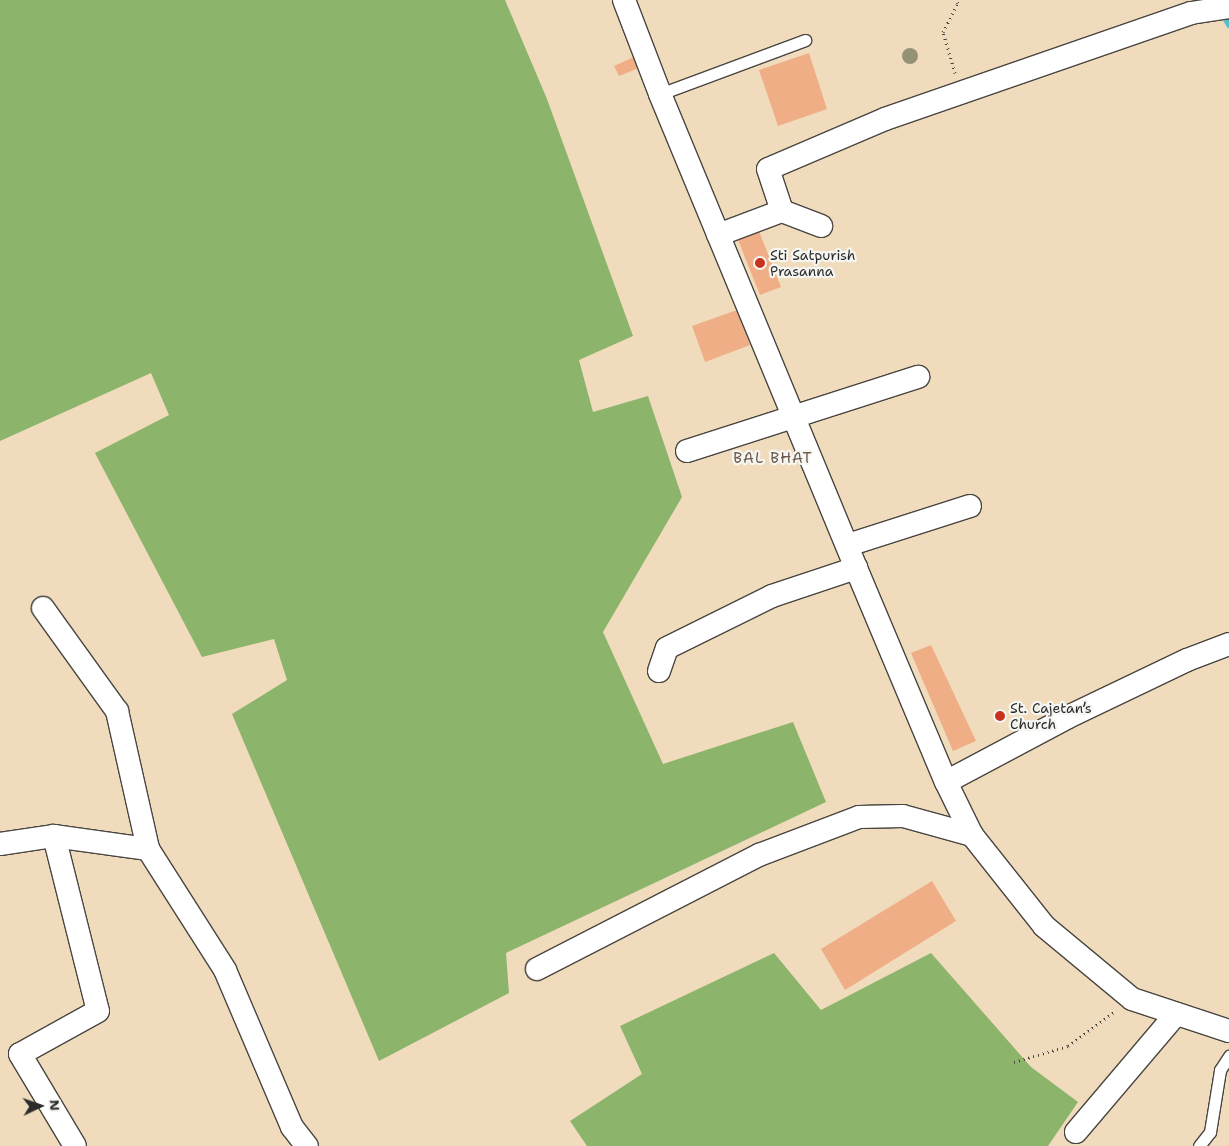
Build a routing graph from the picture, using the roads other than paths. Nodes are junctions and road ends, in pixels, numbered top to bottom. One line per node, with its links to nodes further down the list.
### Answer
1 (624, 0): 4 (street)
2 (1229, 7): 5 (street)
3 (805, 40): 4 (lane)
4 (660, 94): 7 (street)
5 (782, 211): 6 (street); 7 (street)
6 (822, 226)
7 (718, 235): 9 (street)
8 (918, 377): 9 (street)
9 (794, 415): 10 (street); 12 (street)
10 (687, 451)
11 (970, 506): 12 (street)
12 (848, 545): 13 (street)
13 (856, 568): 16 (street); 17 (street)
14 (43, 608): 21 (street)
15 (1229, 644): 17 (street)
16 (659, 671)
17 (946, 782): 18 (street)
18 (972, 835): 22 (street); 23 (street)
19 (54, 836): 20 (street); 21 (street); 27 (street)
20 (0, 844)
21 (148, 849): 28 (street)
22 (537, 969)
23 (1176, 1014): 24 (street); 26 (street)
24 (1229, 1031)
25 (1229, 1056): 29 (lane)
26 (1076, 1132)
27 (75, 1146)
28 (307, 1146)
29 (1199, 1146)

